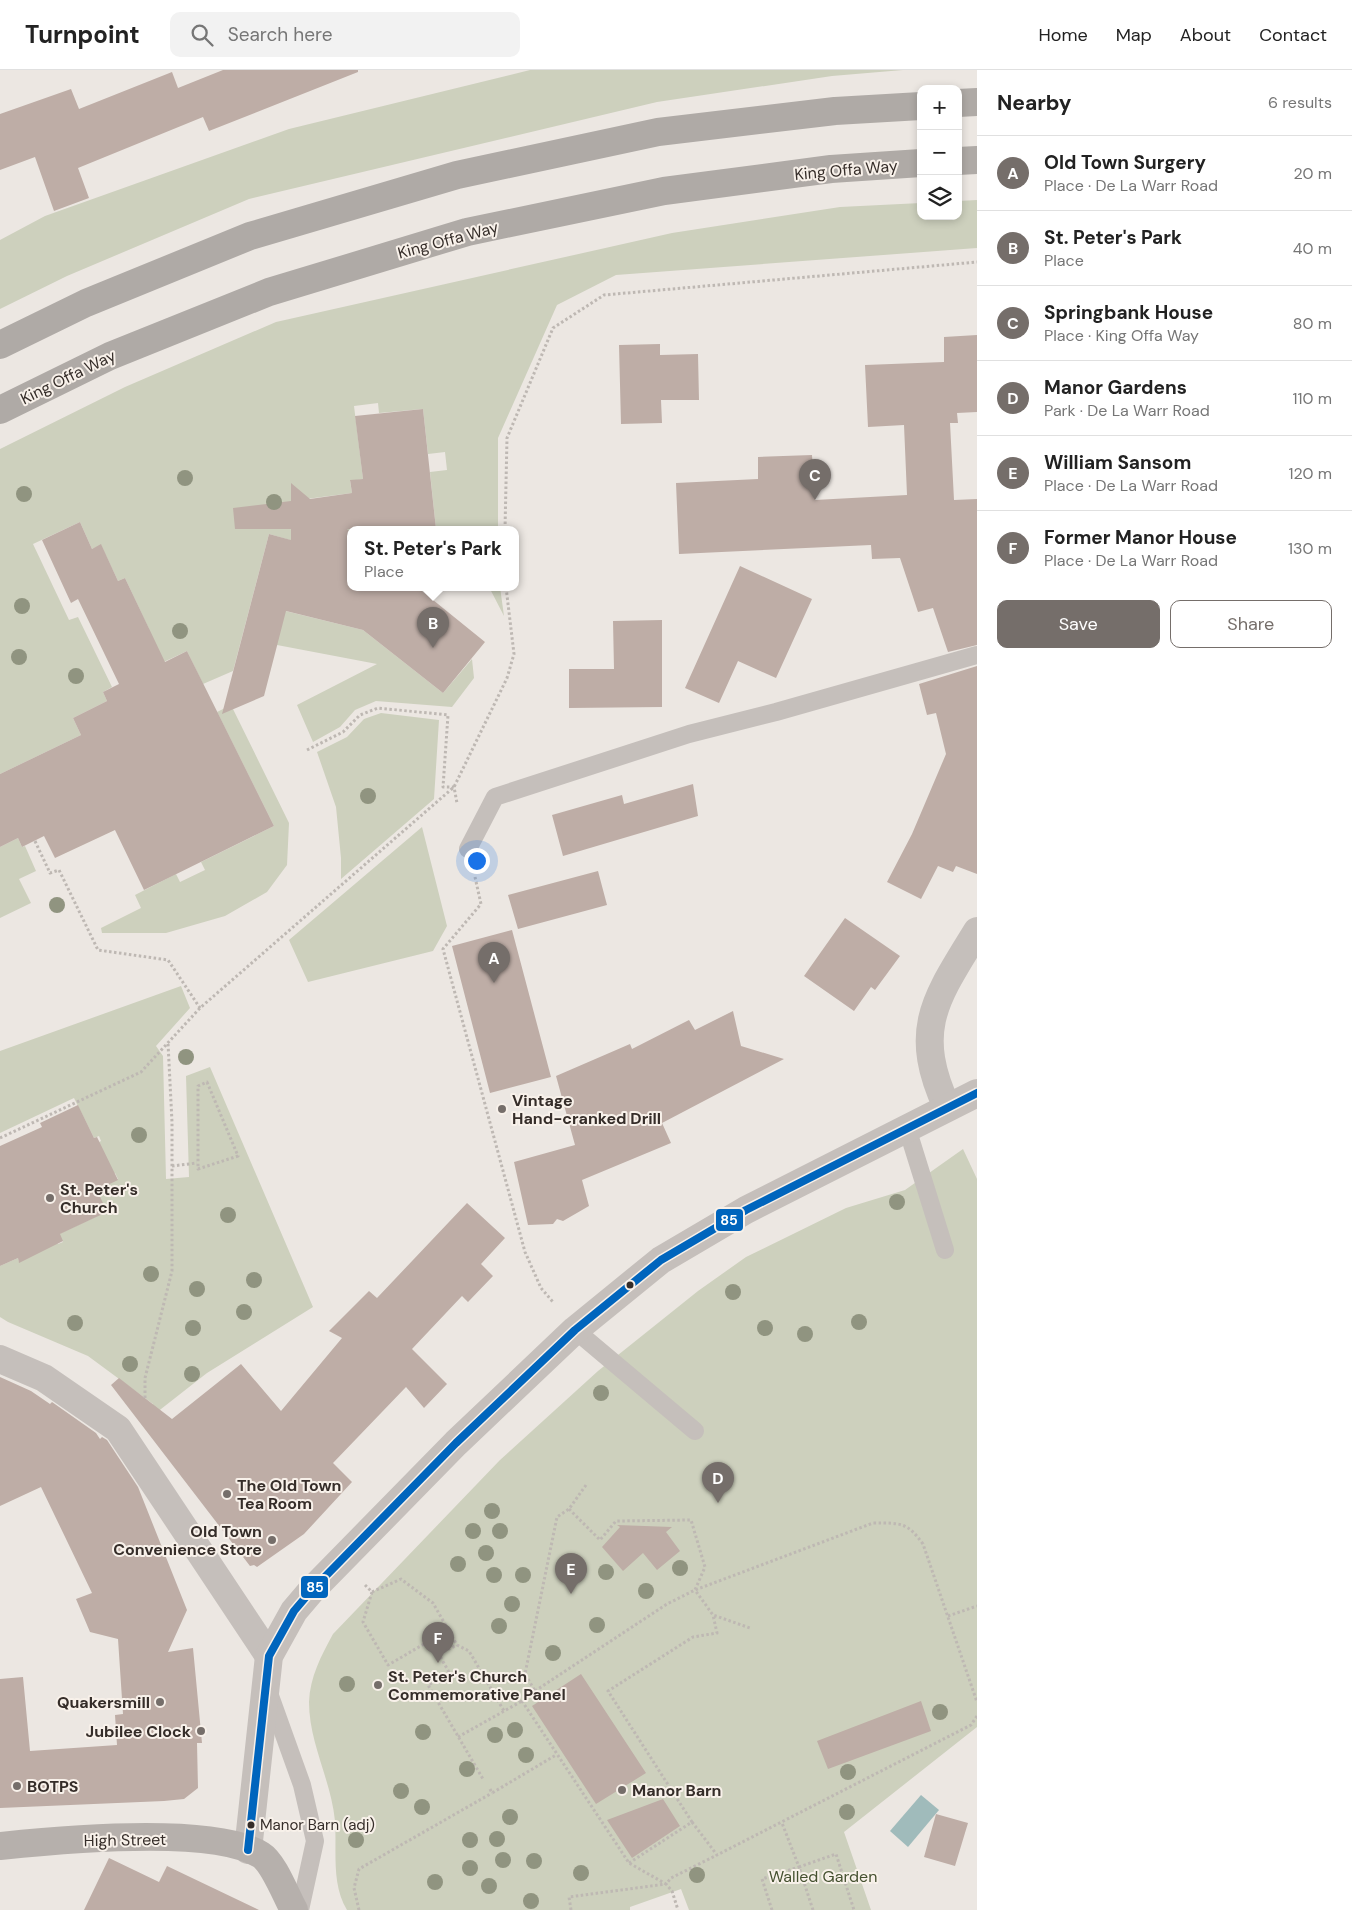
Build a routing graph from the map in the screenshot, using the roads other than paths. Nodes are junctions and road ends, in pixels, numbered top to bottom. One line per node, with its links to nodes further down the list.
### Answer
1 (977, 102): 2 (highway)
2 (962, 103)
3 (917, 106): 7 (highway)
4 (977, 160): 5 (highway)
5 (962, 161)
6 (917, 164): 8 (highway, King Offa Way)
7 (0, 345)
8 (0, 410)
9 (977, 655): 10 (lane)
10 (468, 849)
11 (977, 931): 13 (street)
12 (977, 1093): 13 (street)
13 (947, 1107): 14 (street)
14 (907, 1128): 15 (lane); 16 (street)
15 (945, 1250)
16 (575, 1330): 18 (lane); 19 (street)
17 (0, 1358): 19 (street)
18 (695, 1430)
19 (267, 1668): 21 (street); 23 (lane)
20 (0, 1846): 21 (main road, High Street)
21 (248, 1850): 22 (main road, High Street)
22 (294, 1910)
23 (300, 1910)

